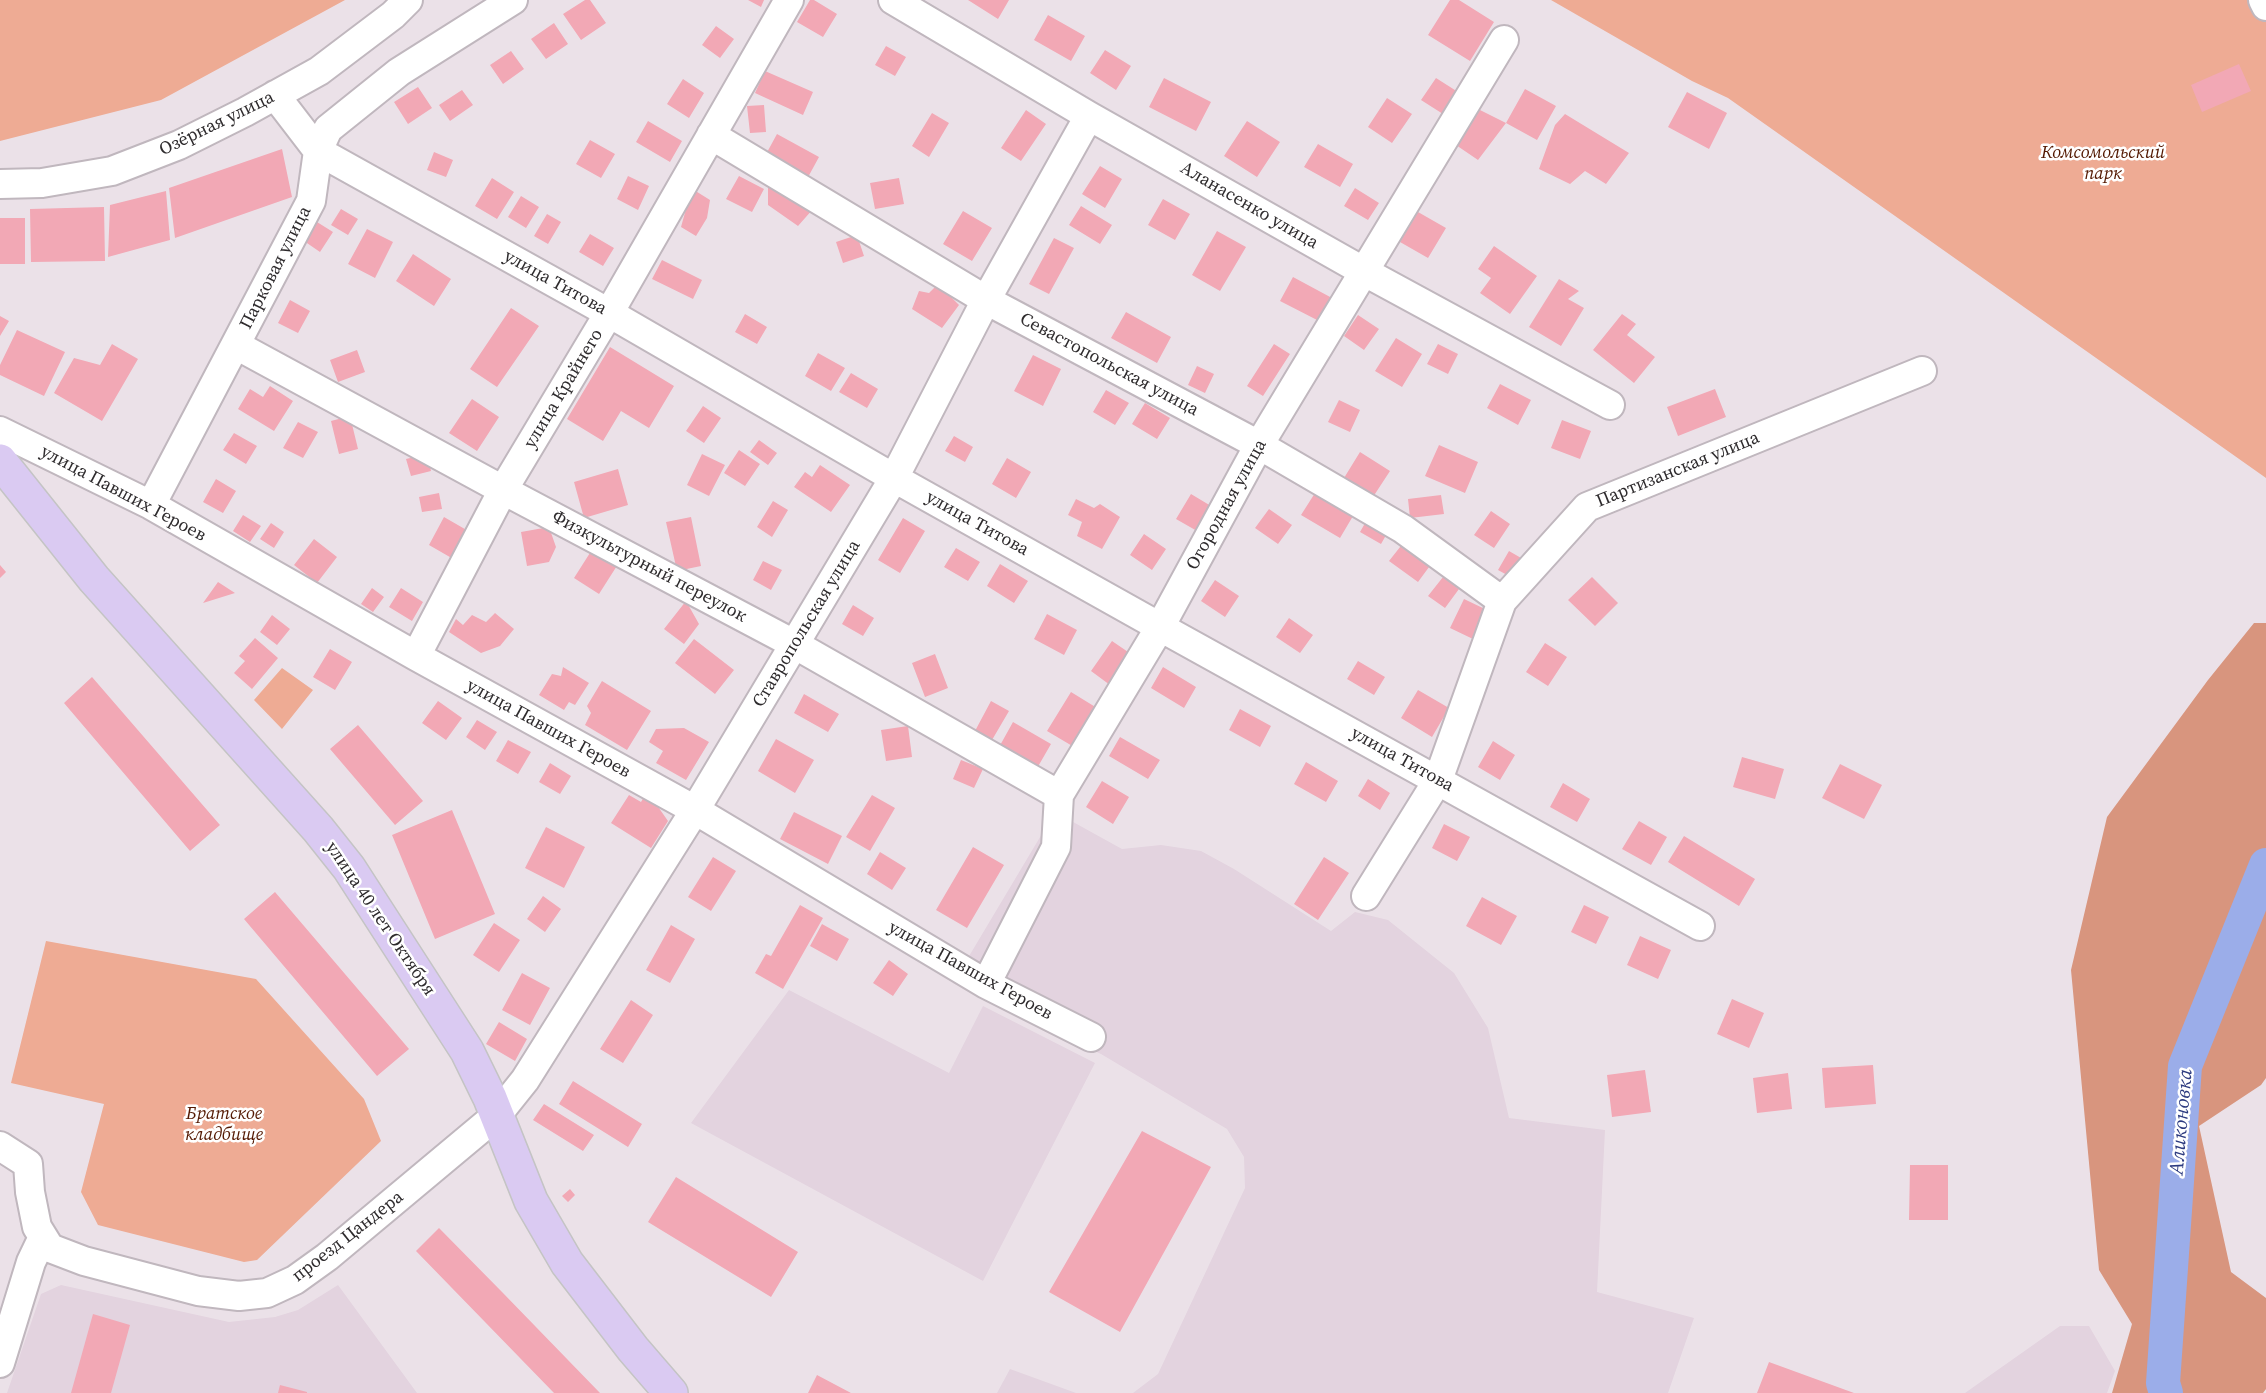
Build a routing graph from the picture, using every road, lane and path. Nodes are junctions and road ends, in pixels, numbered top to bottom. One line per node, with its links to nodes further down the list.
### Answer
1 (408, 0): 8 (street, Озёрная улица)
2 (513, 0): 11 (street, Парковая улица)
3 (789, 0): 10 (street, улица Крайнего)
4 (893, 0): 9 (street, Аланасенко улица)
5 (2263, 0): 6 (street)
6 (2266, 6)
7 (1504, 40): 13 (street, Огородная улица)
8 (275, 95): 11 (street, улица Титова); 12 (street, Озёрная улица)
9 (1089, 116): 13 (street, Аланасенко улица); 14 (street, Ставропольская улица)
10 (711, 135): 14 (street, Севастопольская улица); 15 (street, улица Крайнего)
11 (318, 152): 15 (street, улица Титова); 16 (street, Парковая улица)
12 (0, 184)
13 (1363, 271): 18 (street, Аланасенко улица); 20 (street, Огородная улица)
14 (986, 300): 20 (street, Севастопольская улица); 22 (street, Ставропольская улица)
15 (609, 313): 22 (street, улица Титова); 23 (street, улица Крайнего)
16 (236, 345): 23 (street, Физкультурный переулок); 24 (street, Парковая улица)
17 (1922, 370): 25 (street, Партизанская улица)
18 (1610, 405)
19 (0, 430): 24 (street, улица Павших Героев)
20 (1259, 445): 25 (street, Севастопольская улица); 26 (street, Огородная улица)
21 (0, 461): 36 (main road, улица 40 лет Октября)
22 (894, 478): 26 (street, улица Титова); 27 (street, Ставропольская улица)
23 (503, 489): 27 (street, Физкультурный переулок); 28 (street, улица Крайнего)
24 (151, 505): 28 (street, улица Павших Героев)
25 (1503, 601): 29 (street, Партизанская улица)
26 (1160, 627): 29 (street, улица Титова); 30 (street, Огородная улица)
27 (794, 644): 30 (street, Физкультурный переулок); 31 (street, Ставропольская улица)
28 (416, 656): 31 (street, улица Павших Героев)
29 (1438, 780): 32 (street, Партизанская улица); 33 (street, улица Титова)
30 (1059, 795): 34 (street, Огородная улица)
31 (695, 810): 34 (street, улица Павших Героев); 36 (street, Ставропольская улица)
32 (1366, 896)
33 (1700, 926)
34 (986, 984): 35 (street, улица Павших Героев)
35 (1091, 1036)
36 (497, 1115): 38 (street, проезд Цандера); 40 (main road, улица 40 лет Октября)
37 (0, 1146): 38 (street)
38 (43, 1237): 39 (street)
39 (0, 1363)
40 (671, 1393)

